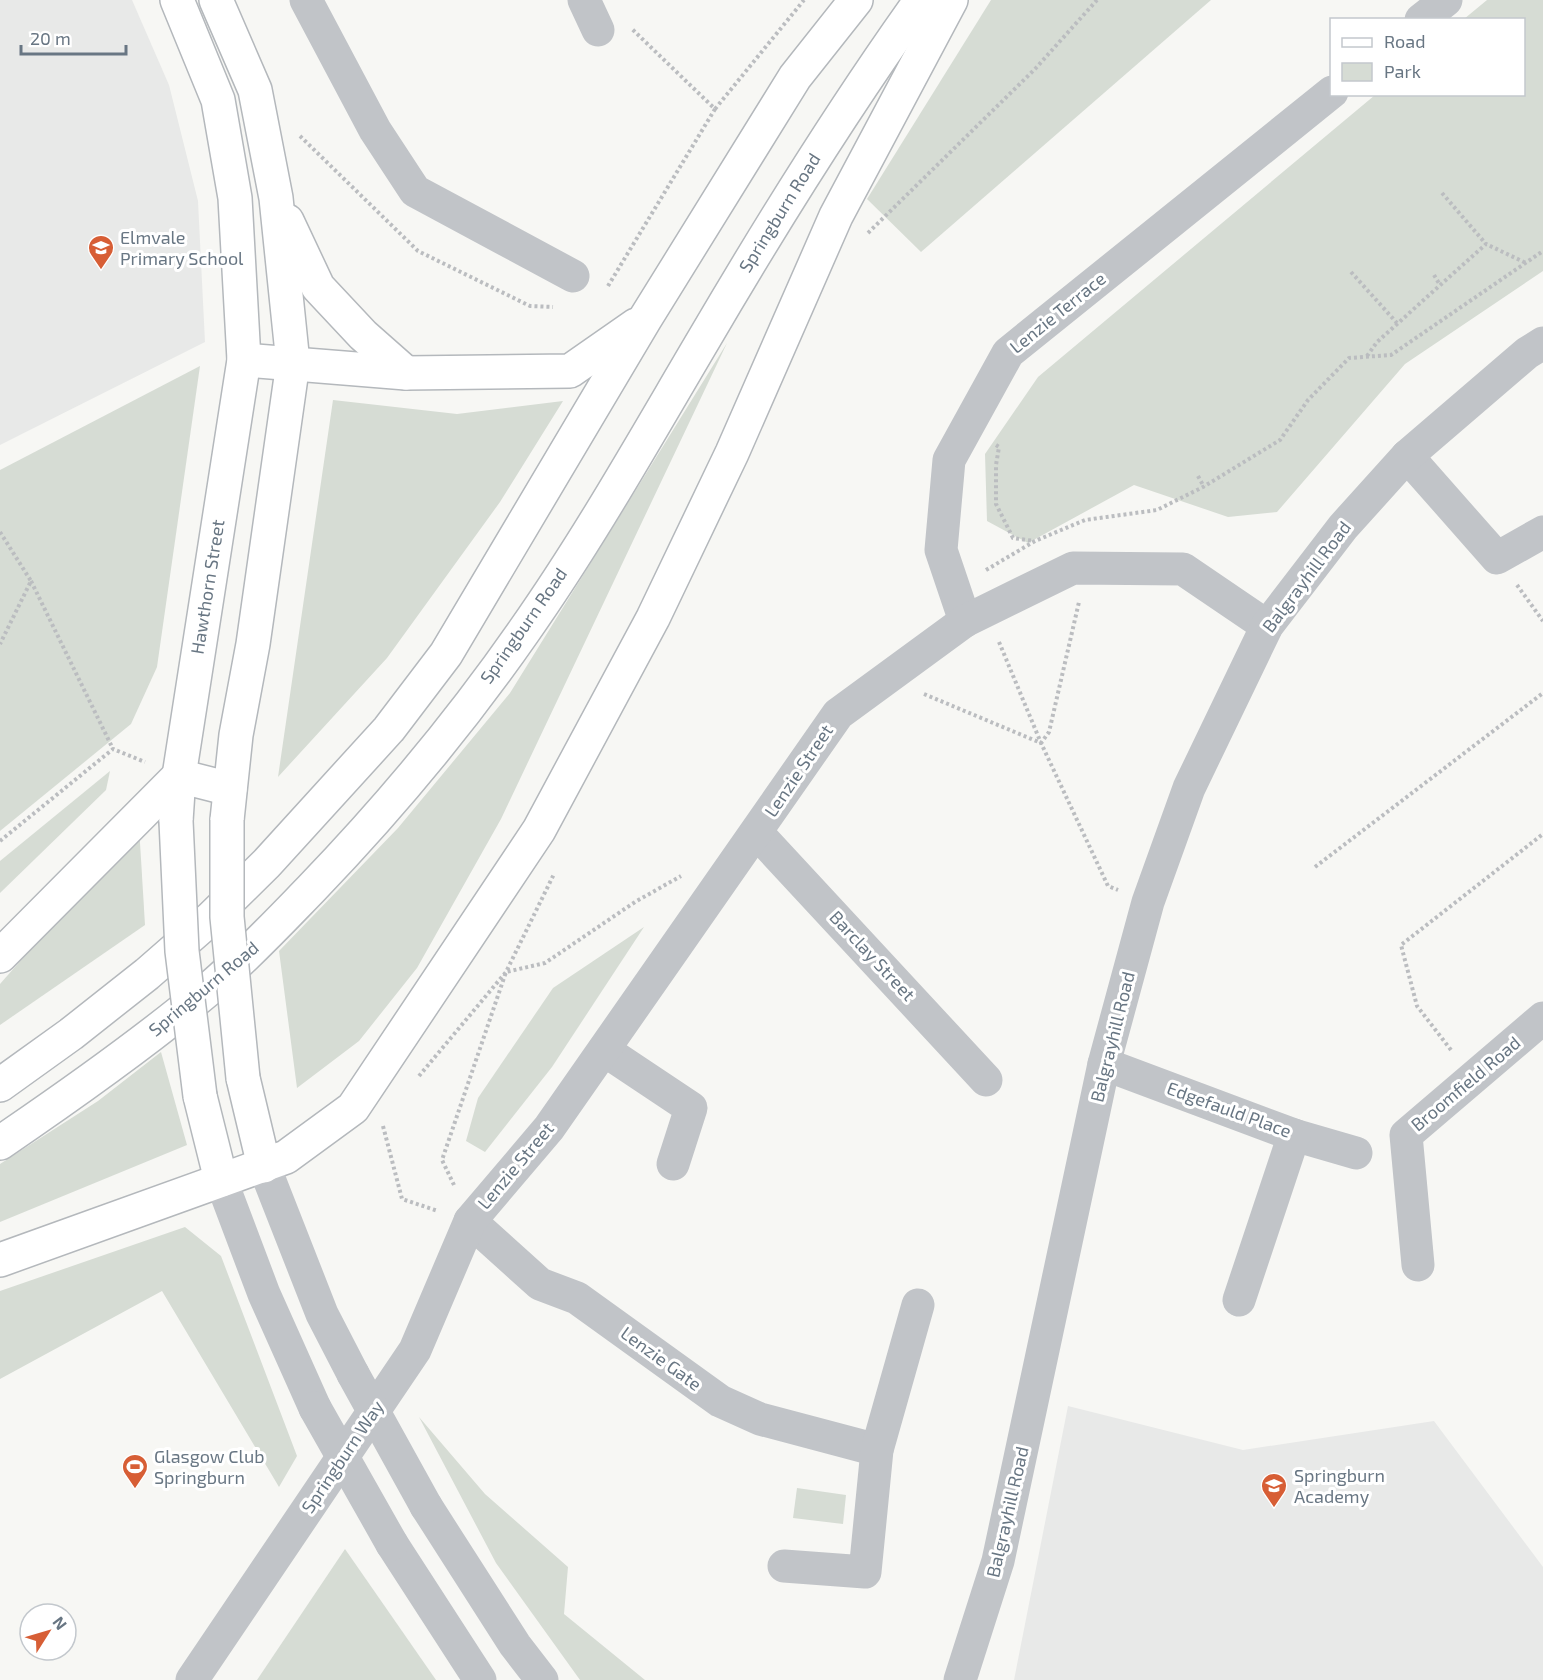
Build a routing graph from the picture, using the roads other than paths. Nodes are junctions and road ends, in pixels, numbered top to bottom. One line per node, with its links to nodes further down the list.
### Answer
1 (216, 0): 12 (main road)
2 (306, 0): 13 (street)
3 (584, 0): 10 (street)
4 (856, 0): 14 (main road)
5 (921, 0): 33 (main road, Springburn Road)
6 (951, 0): 36 (main road)
7 (1446, 0): 9 (street)
8 (189, 4): 16 (main road, Hawthorn Street)
9 (1424, 18)
10 (614, 28)
11 (1330, 94): 21 (street, Lenzie Terrace)
12 (276, 198): 17 (main road); 18 (main road)
13 (586, 284)
14 (645, 319): 18 (main road); 31 (main road)
15 (1543, 343): 19 (street, Balgrayhill Road)
16 (244, 360): 17 (main road); 23 (main road, Hawthorn Street)
17 (293, 363): 18 (main road); 24 (main road)
18 (406, 373)
19 (1407, 456): 20 (street); 22 (street, Balgrayhill Road)
20 (1543, 532)
21 (969, 608): 22 (street, Lenzie Street); 25 (street, Lenzie Street)
22 (1267, 626): 29 (street, Balgrayhill Road)
23 (179, 776): 24 (main road); 26 (main road); 37 (main road, Hawthorn Street, bridge)
24 (228, 804): 36 (main road, bridge)
25 (757, 832): 28 (street, Lenzie Street); 30 (street, Barclay Street)
26 (0, 956)
27 (1543, 1018): 40 (street, Broomfield Road)
28 (604, 1050): 35 (street); 38 (street, Lenzie Street)
29 (1104, 1064): 32 (street, Edgefauld Place); 48 (street, Balgrayhill Road)
30 (986, 1080)
31 (0, 1085)
32 (1294, 1135): 34 (street, Edgefauld Place); 41 (street)
33 (0, 1143)
34 (1356, 1153)
35 (673, 1164)
36 (264, 1166): 37 (main road); 47 (street, bridge)
37 (221, 1180): 39 (main road); 46 (street, bridge)
38 (470, 1221): 43 (street, Lenzie Gate); 45 (street, Springburn Way)
39 (0, 1260)
40 (1418, 1265)
41 (1239, 1300)
42 (918, 1305): 43 (street)
43 (877, 1450): 44 (street)
44 (784, 1566)
45 (192, 1680)
46 (480, 1680)
47 (543, 1680)
48 (960, 1680)

